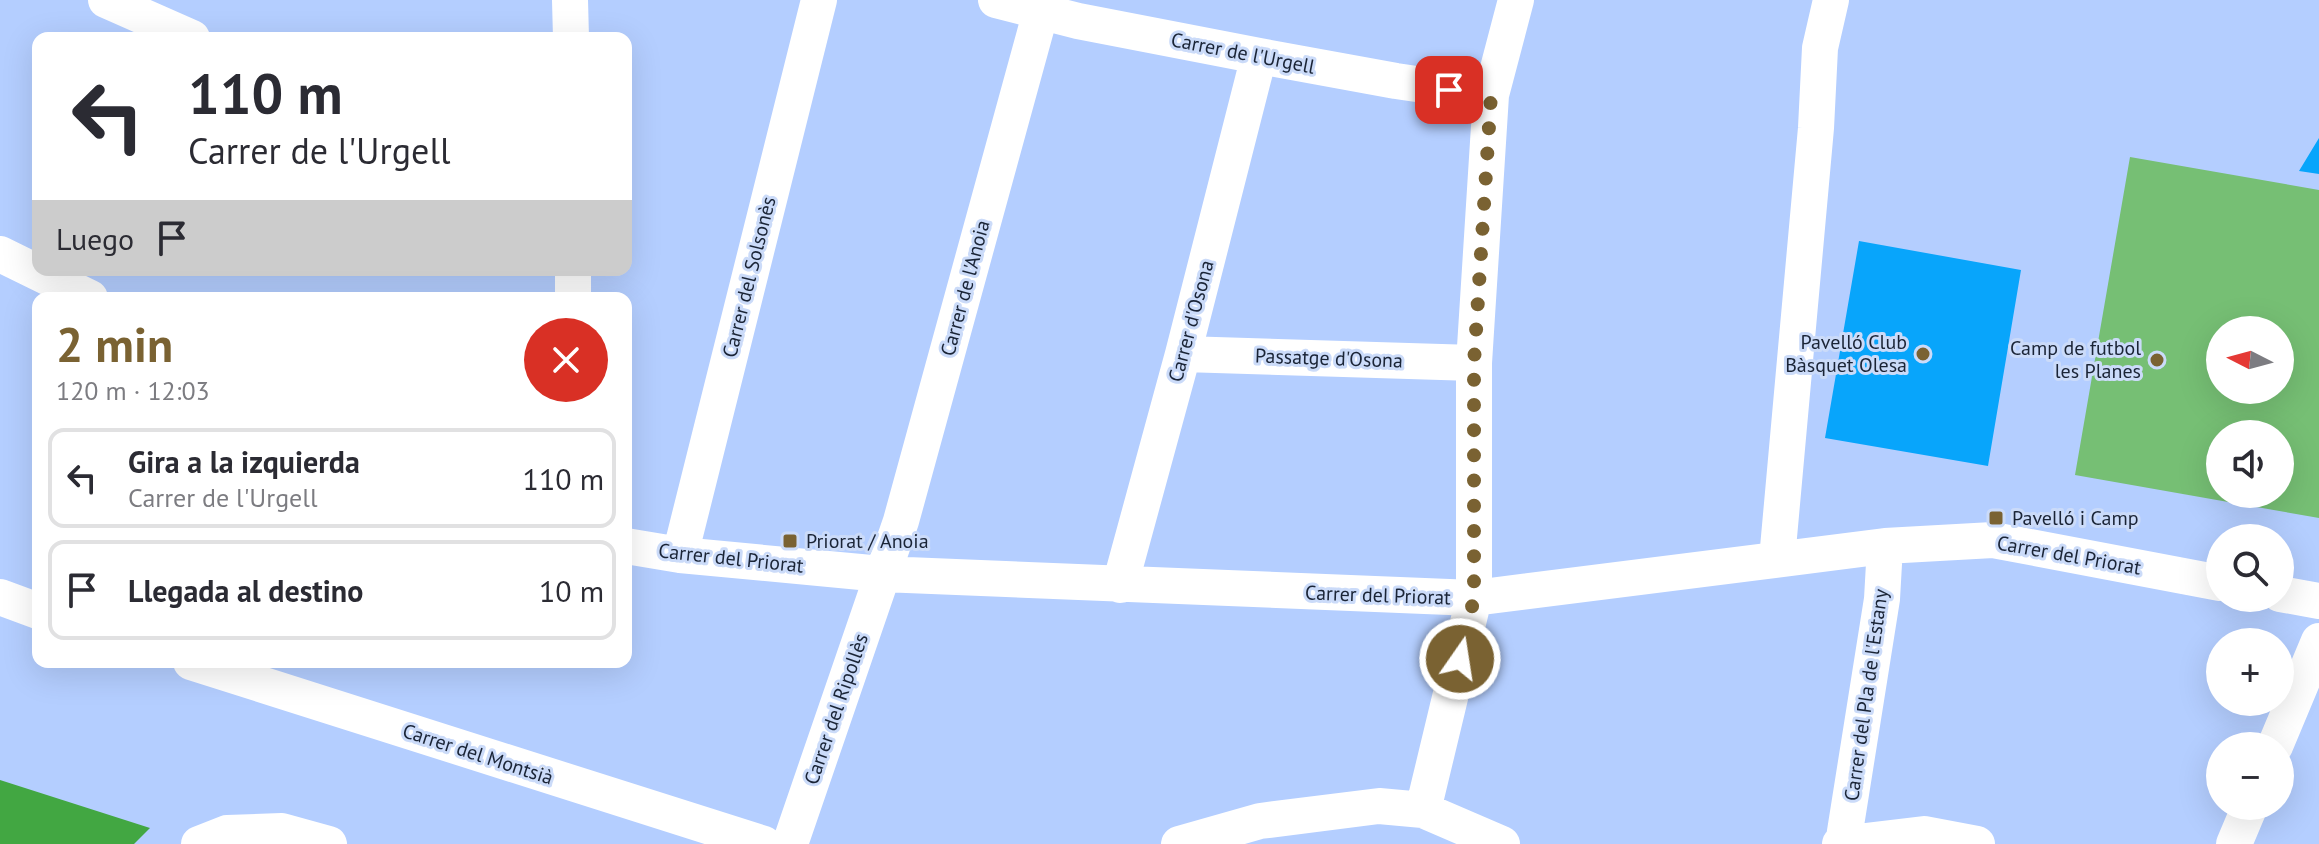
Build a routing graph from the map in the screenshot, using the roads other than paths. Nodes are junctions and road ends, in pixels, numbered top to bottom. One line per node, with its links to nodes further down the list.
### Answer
1 (106, 0): 8 (street)
2 (570, 0): 9 (street)
3 (819, 0): 20 (street, Carrer del Solsonès)
4 (996, 0): 7 (street, Carrer de l'Urgell)
5 (1516, 0): 11 (street)
6 (1831, 0): 21 (street)
7 (1042, 5): 10 (street, Carrer de l'Urgell); 22 (street, Carrer de l'Anoia)
8 (178, 32)
9 (571, 32)
10 (1259, 56): 11 (street, Carrer de l'Urgell); 16 (street, Carrer d'Osona)
11 (1491, 95): 17 (street)
12 (0, 254): 13 (street)
13 (32, 270)
14 (45, 276): 15 (street)
15 (78, 292)
16 (1183, 354): 17 (street, Passatge d'Osona); 24 (street, Carrer d'Osona)
17 (1474, 363): 27 (street)
18 (1885, 546): 21 (street, Carrer del Priorat); 23 (street, Carrer del Priorat); 41 (street, Carrer del Pla de l'Estany)
19 (632, 547): 20 (street, Carrer del Priorat)
20 (680, 555): 22 (street, Carrer del Priorat)
21 (1777, 559): 27 (street, Carrer del Priorat)
22 (882, 574): 24 (street, Carrer del Priorat); 38 (street, Carrer del Ripollès)
23 (2206, 580)
24 (1120, 585): 27 (street, Carrer del Priorat)
25 (0, 597): 29 (street)
26 (2294, 597): 28 (street)
27 (1474, 598): 33 (street)
28 (2319, 601)
29 (32, 609)
30 (2319, 641): 32 (street)
31 (210, 668): 37 (street, Carrer del Montsià)
32 (2281, 732)
33 (1423, 810): 39 (street); 40 (street)
34 (2244, 820): 43 (street)
35 (199, 844): 36 (street)
36 (329, 844)
37 (764, 844)
38 (790, 844)
39 (1179, 844)
40 (1502, 844)
41 (1842, 844): 42 (street)
42 (1977, 844)
43 (2234, 844)

